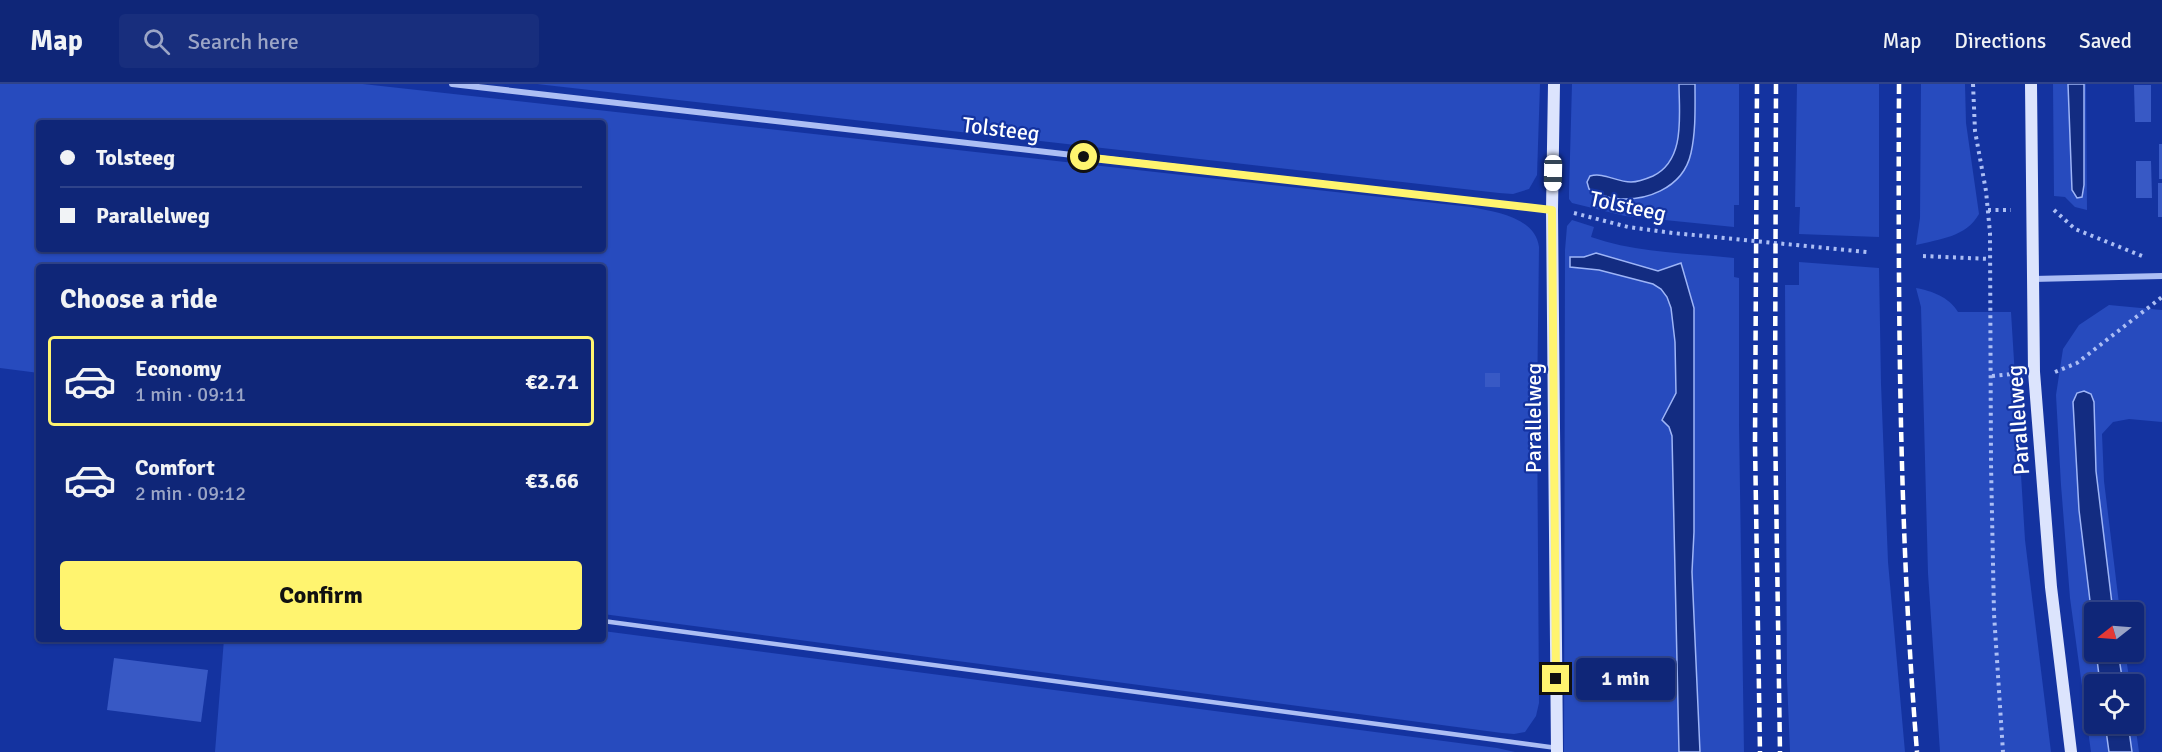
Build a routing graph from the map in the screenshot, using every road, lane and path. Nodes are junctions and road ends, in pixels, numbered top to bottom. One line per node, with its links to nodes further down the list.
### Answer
1 (452, 84): 5 (street, Tolsteeg)
2 (1554, 84): 5 (main road, Parallelweg)
3 (1973, 84): 6 (path, Parallelweg)
4 (2031, 84): 7 (main road, Parallelweg)
5 (1552, 210): 8 (path, Tolsteeg); 18 (main road, Parallelweg)
6 (1988, 210): 7 (path); 10 (path, Parallelweg)
7 (2032, 210): 11 (path); 13 (main road, Parallelweg)
8 (1867, 252)
9 (1923, 256): 10 (path)
10 (1990, 259): 16 (path, Parallelweg)
11 (2152, 260)
12 (2162, 276): 13 (street)
13 (2033, 279): 15 (main road, Parallelweg)
14 (2162, 297): 15 (path)
15 (2034, 372): 16 (path); 20 (main road, Parallelweg)
16 (1992, 376): 19 (path, Parallelweg)
17 (606, 621): 18 (lane)
18 (1557, 750)
19 (2003, 752)
20 (2071, 752)

